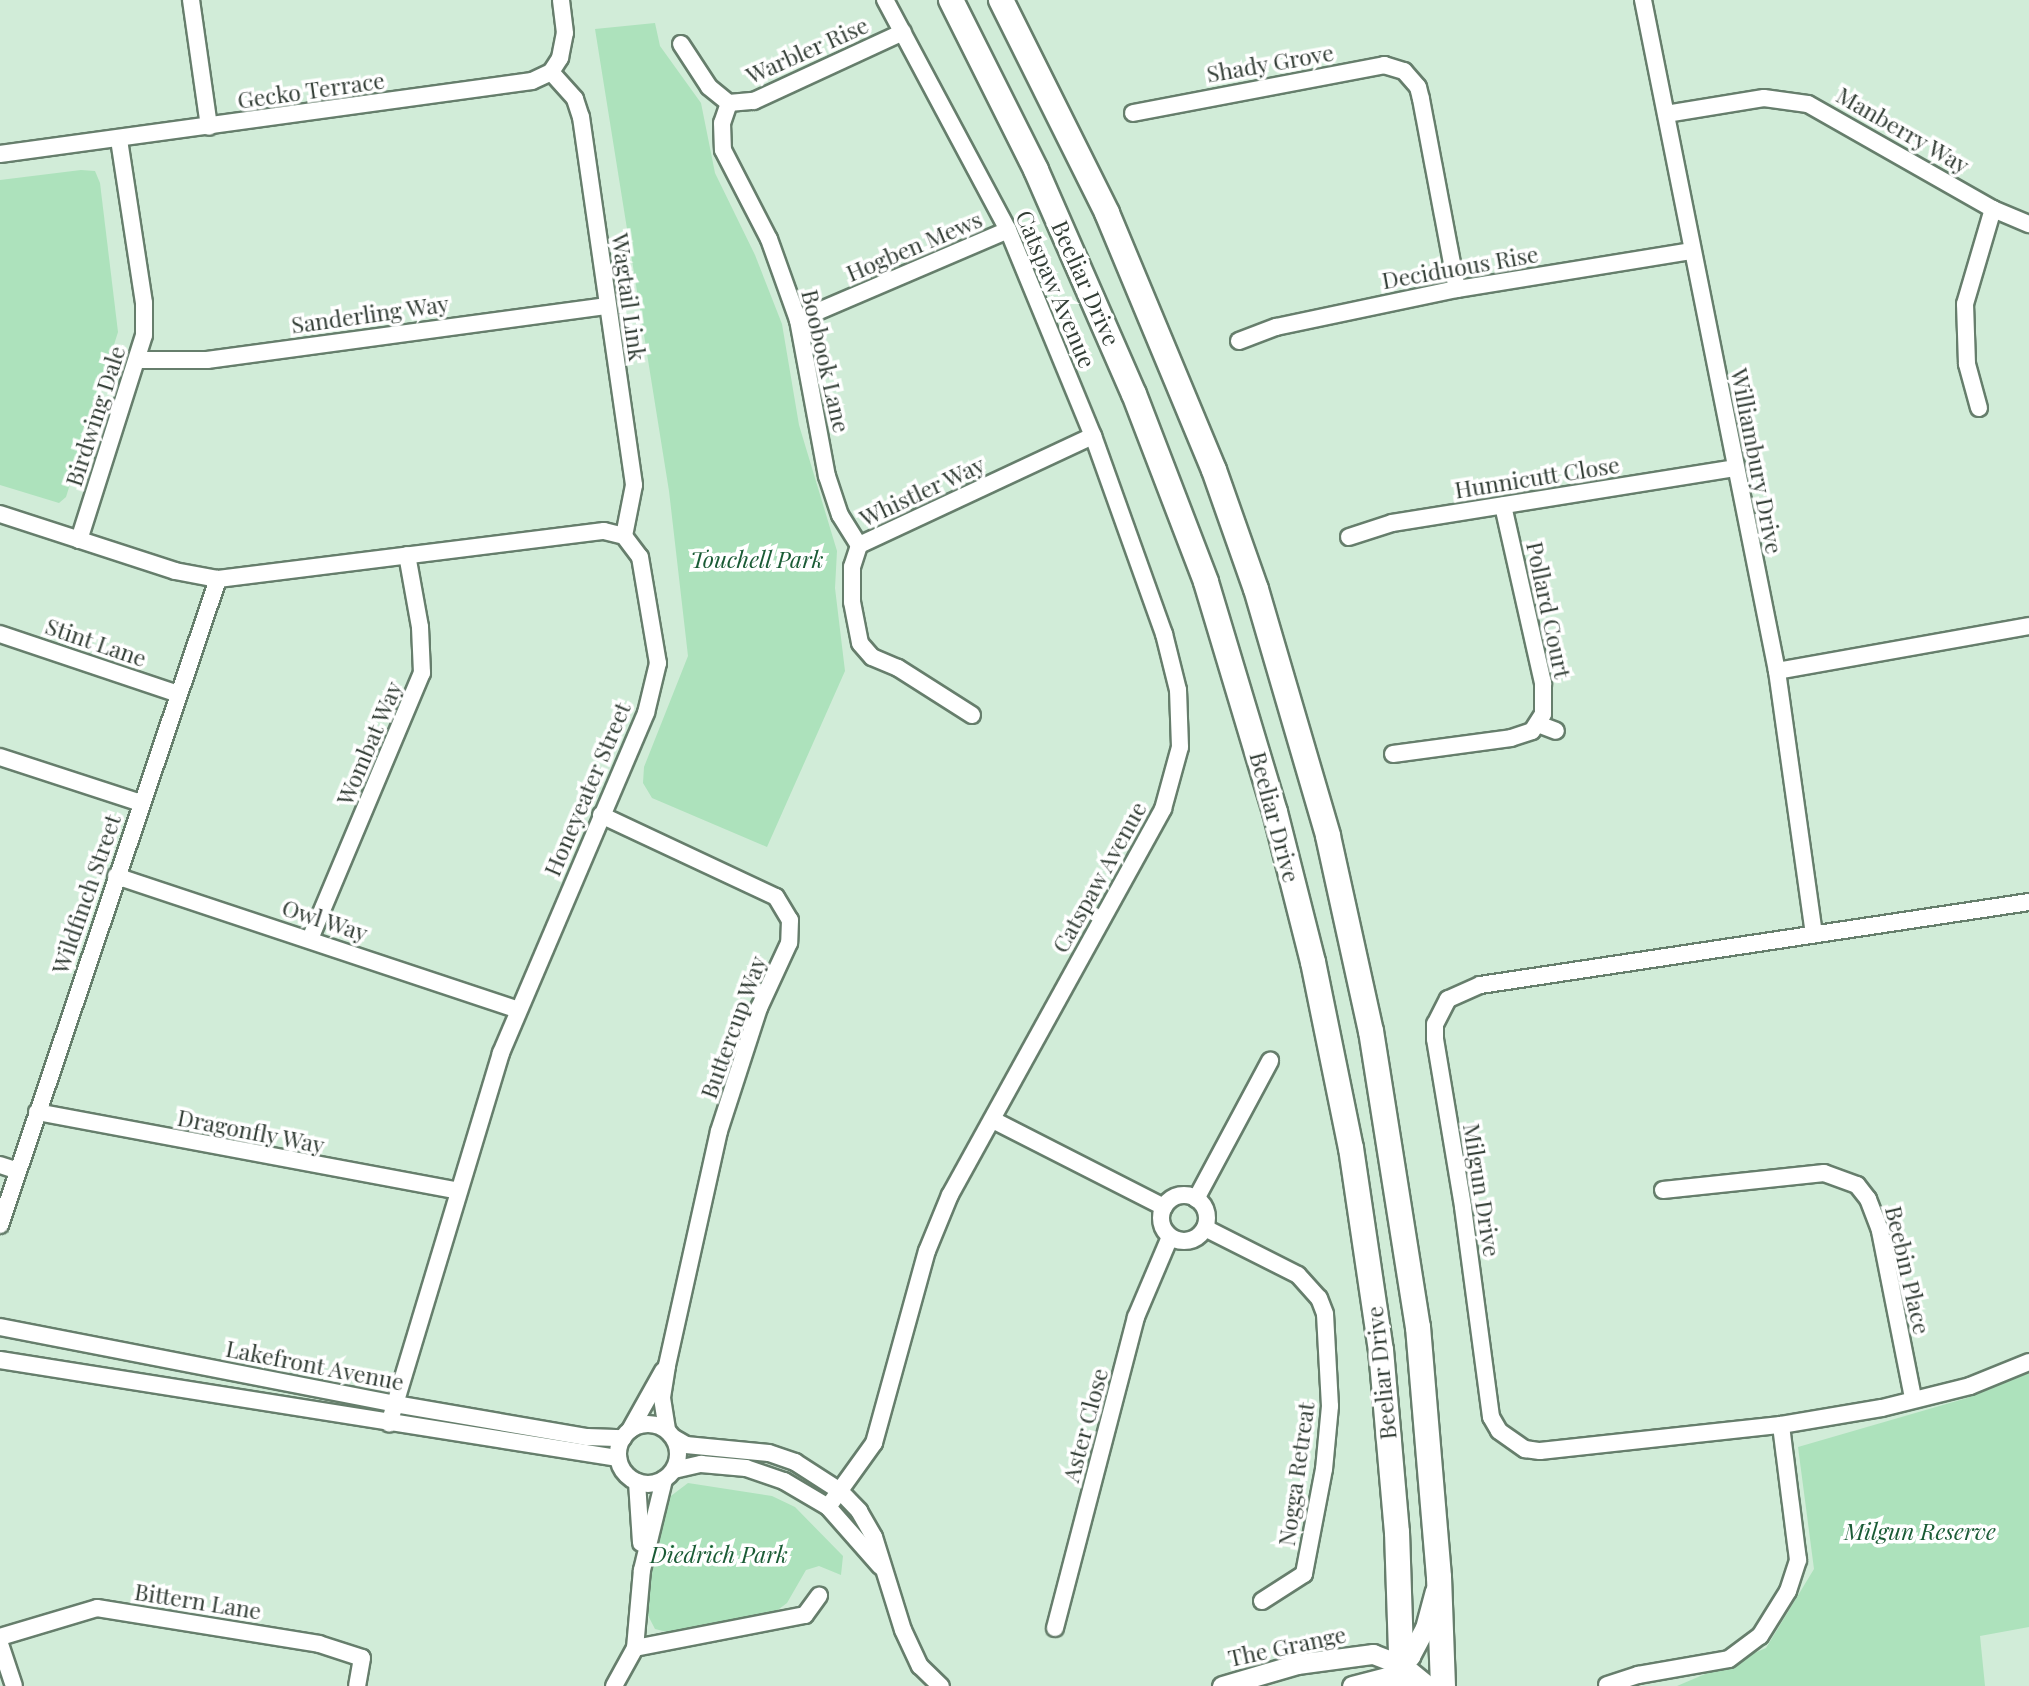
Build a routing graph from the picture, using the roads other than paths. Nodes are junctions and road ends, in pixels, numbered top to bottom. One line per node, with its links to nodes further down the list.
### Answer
1 (191, 0): 13 (street)
2 (561, 0): 9 (street)
3 (885, 0): 7 (street, Catspaw Avenue)
4 (951, 0): 88 (highway, Beeliar Drive)
5 (1001, 0): 81 (highway, Beeliar Drive)
6 (1643, 0): 12 (street, Williambury Drive)
7 (903, 32): 10 (street, Warbler Rise); 18 (street, Catspaw Avenue)
8 (681, 44): 10 (street)
9 (551, 72): 13 (street, Gecko Terrace); 21 (street, Wagtail Link)
10 (729, 103): 22 (street, Boobook Lane)
11 (1133, 113): 20 (street, Shady Grove)
12 (1666, 114): 16 (street, Manberry Way); 19 (street, Williambury Drive)
13 (209, 127): 14 (street, Gecko Terrace)
14 (119, 139): 15 (street, Gecko Terrace); 24 (street, Birdwing Dale)
15 (0, 155)
16 (1993, 209): 17 (street, Manberry Way); 25 (street)
17 (2029, 224)
18 (1008, 230): 22 (street, Hogben Mews); 26 (street, Catspaw Avenue)
19 (1692, 251): 20 (street, Deciduous Rise); 27 (street, Williambury Drive)
20 (1457, 289): 23 (street, Deciduous Rise)
21 (607, 306): 24 (street, Sanderling Way); 30 (street, Wagtail Link)
22 (799, 320): 33 (street, Boobook Lane)
23 (1239, 341)
24 (139, 360): 32 (street, Birdwing Dale)
25 (1979, 408)
26 (1093, 436): 33 (street, Whistler Way); 54 (street, Catspaw Avenue)
27 (1735, 468): 28 (street, Hunnicutt Close); 38 (street, Williambury Drive)
28 (1503, 505): 31 (street, Hunnicutt Close); 41 (street, Pollard Court)
29 (0, 514): 32 (street)
30 (624, 536): 34 (street); 46 (street, Honeyeater Street)
31 (1349, 537)
32 (79, 540): 35 (street)
33 (859, 545): 40 (street, Whistler Way)
34 (407, 555): 35 (street); 50 (street, Wombat Way)
35 (218, 579): 39 (street, Wildfinch Street)
36 (2029, 626): 38 (street)
37 (0, 634): 39 (street, Stint Lane)
38 (1777, 671): 49 (street, Williambury Drive)
39 (178, 694): 45 (street, Wildfinch Street)
40 (972, 715)
41 (1538, 724): 42 (street); 43 (street)
42 (1556, 730)
43 (1393, 754)
44 (0, 757): 45 (street)
45 (141, 803): 47 (street, Wildfinch Street)
46 (601, 815): 51 (street, Honeyeater Street); 67 (street, Buttercup Way)
47 (116, 876): 50 (street, Owl Way); 53 (street, Wildfinch Street)
48 (2029, 902): 49 (street, Milgun Drive)
49 (1814, 933): 71 (street, Milgun Drive)
50 (310, 939): 51 (street, Owl Way)
51 (518, 1010): 58 (street, Honeyeater Street)
52 (1270, 1061): 59 (street)
53 (37, 1112): 56 (street, Wildfinch Street); 58 (street, Dragonfly Way)
54 (993, 1120): 60 (street); 77 (street, Catspaw Avenue)
55 (0, 1165): 56 (street)
56 (18, 1171): 61 (street, Wildfinch Street)
57 (1663, 1190): 68 (street, Beebin Place)
58 (458, 1191): 69 (street, Honeyeater Street)
59 (1196, 1199): 60 (street); 62 (street)
60 (1164, 1206): 63 (street)
61 (0, 1224)
62 (1205, 1228): 63 (street); 83 (street, Nogga Retreat)
63 (1170, 1237): 84 (street, Aster Close)
64 (0, 1327): 69 (street, Lakefront Avenue)
65 (0, 1360): 70 (street, Lakefront Avenue)
66 (2029, 1362): 68 (street, Milgun Drive)
67 (667, 1366): 72 (street, Buttercup Way); 73 (street, Buttercup Way)
68 (1913, 1398): 71 (street, Milgun Drive)
69 (395, 1404): 70 (street, Honeyeater Street); 72 (street, Lakefront Avenue)
70 (389, 1423): 74 (street, Lakefront Avenue)
71 (1781, 1425): 89 (street)
72 (626, 1434): 73 (street); 74 (street)
73 (670, 1434): 75 (street); 77 (street)
74 (618, 1458): 76 (street)
75 (669, 1475): 76 (street); 78 (street); 79 (street)
76 (637, 1482): 79 (street)
77 (840, 1491): 78 (street, Catspaw Avenue); 80 (street)
78 (828, 1507): 80 (street)
79 (642, 1570): 87 (street)
80 (886, 1573): 93 (street)
81 (1439, 1577): 88 (street); 97 (highway, Beeliar Drive)
82 (819, 1597): 87 (street)
83 (1262, 1601)
84 (1055, 1628)
85 (0, 1637): 91 (street, Bittern Lane)
86 (0, 1644): 90 (street)
87 (635, 1648): 92 (street)
88 (1402, 1675): 94 (street, The Grange); 95 (street); 96 (street, The Grange)
89 (1606, 1685)
90 (14, 1686)
91 (357, 1686)
92 (614, 1686)
93 (941, 1686)
94 (1222, 1686)
95 (1352, 1686)
96 (1428, 1686)
97 (1443, 1686)

